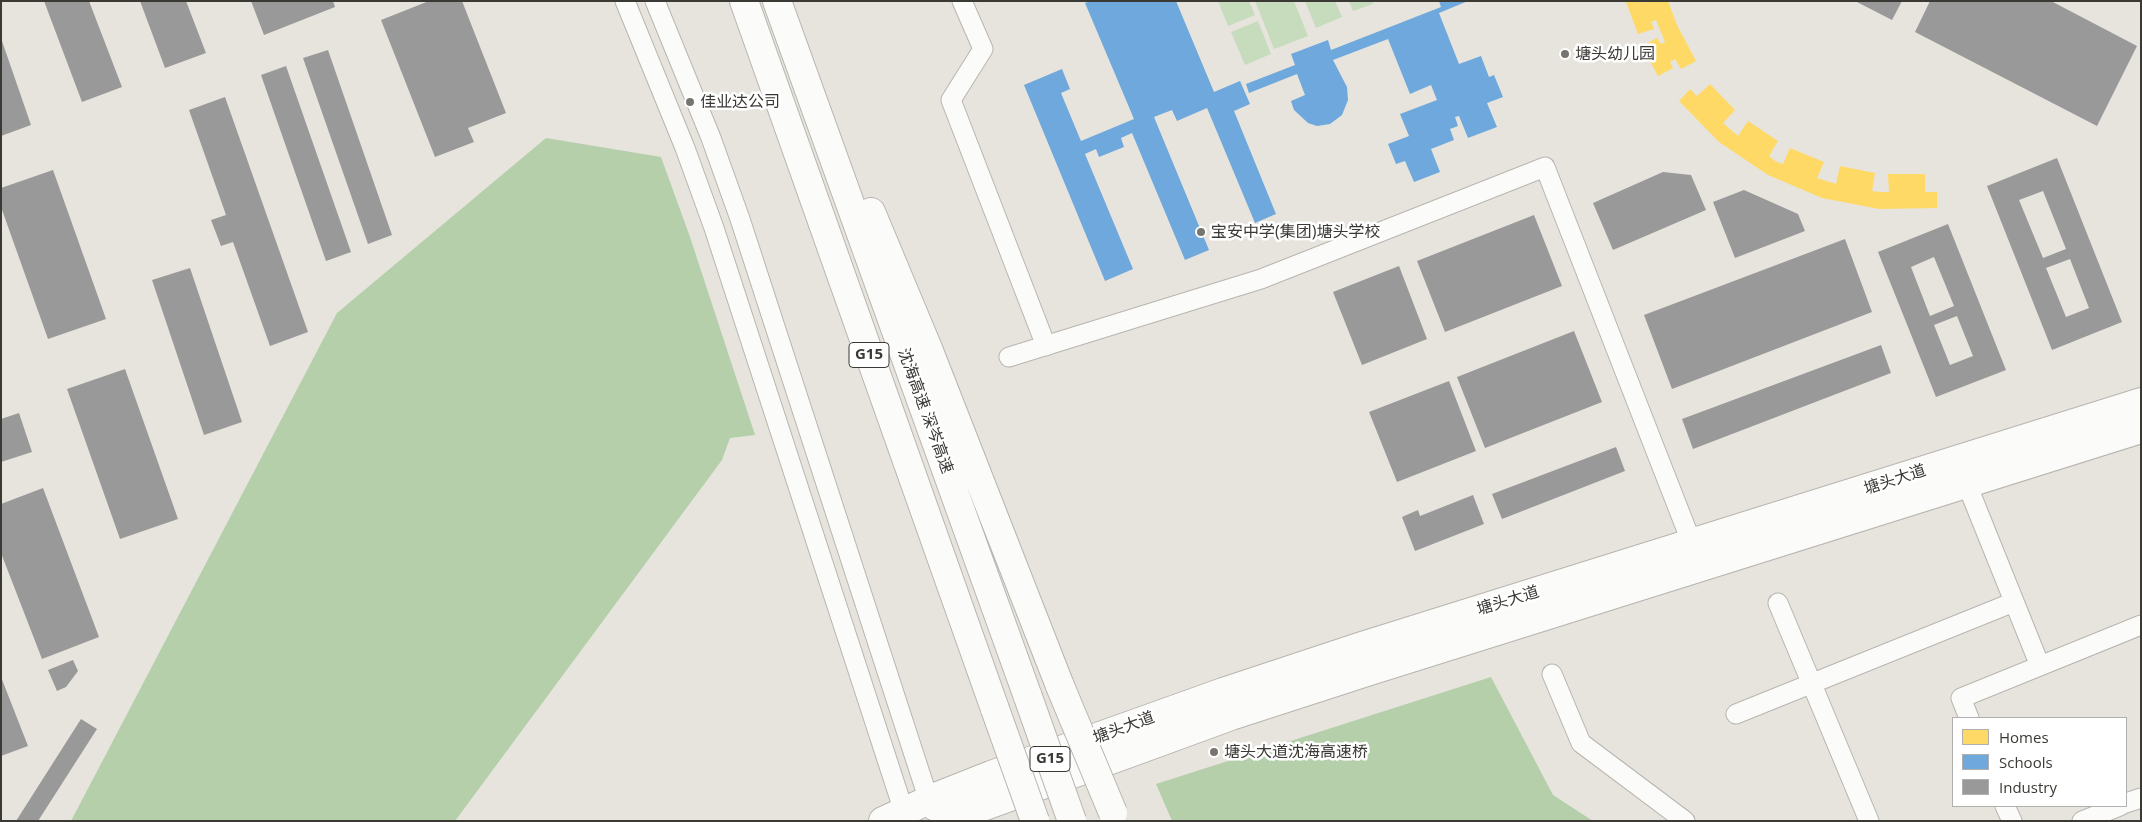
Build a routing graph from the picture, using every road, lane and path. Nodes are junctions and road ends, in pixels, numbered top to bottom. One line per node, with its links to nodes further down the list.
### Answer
1 (625, 1): 26 (street)
2 (655, 1): 24 (street)
3 (744, 1): 27 (main road, 沈海高速 深岑高速 / G15, bridge)
4 (962, 1): 6 (street)
5 (780, 8): 25 (main road, bridge); 28 (main road, 沈海高速 深岑高速 / G15, bridge)
6 (1046, 346): 7 (street); 11 (street)
7 (1009, 357)
8 (2141, 402): 10 (main road, 塘头大道)
9 (2141, 428): 10 (main road, 塘头大道)
10 (1962, 471): 11 (main road, 塘头大道); 12 (street)
11 (1697, 555): 24 (main road, 塘头大道)
12 (2014, 602): 15 (street); 17 (street)
13 (1778, 603): 17 (street)
14 (2141, 624): 15 (street)
15 (2040, 666): 19 (street)
16 (1552, 674): 29 (street)
17 (1811, 683): 18 (street); 30 (street)
18 (1736, 714)
19 (1969, 717)
20 (2141, 798): 21 (street)
21 (2127, 804)
22 (2006, 807): 31 (street)
23 (2117, 807): 32 (street)
24 (936, 814): 26 (main road, 塘头大道)
25 (1114, 817)
26 (898, 818)
27 (1035, 821)
28 (1072, 821)
29 (1685, 821)
30 (1869, 821)
31 (2012, 821)
32 (2082, 821)

